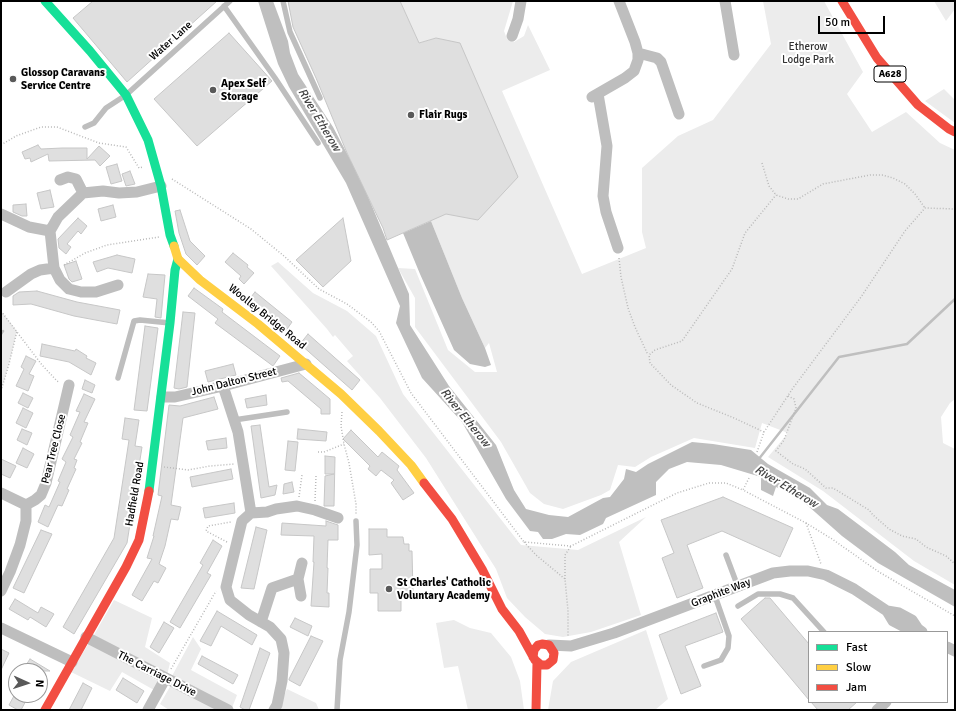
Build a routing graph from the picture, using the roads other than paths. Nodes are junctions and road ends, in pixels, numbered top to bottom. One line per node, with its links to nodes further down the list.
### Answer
1 (45, 1): 12 (main road, Woolley Bridge Road)
2 (230, 1): 8 (lane, Water Lane)
3 (283, 1): 13 (lane)
4 (521, 1): 9 (street)
5 (619, 1): 10 (street)
6 (724, 1): 11 (street)
7 (842, 1): 16 (main road, A628)
8 (224, 6): 12 (lane, Water Lane); 17 (lane)
9 (512, 36)
10 (638, 53): 14 (street); 23 (street)
11 (734, 55)
12 (126, 95): 15 (lane, Water Lane); 19 (main road, Woolley Bridge Road)
13 (320, 98)
14 (679, 114)
15 (85, 127)
16 (955, 132)
17 (318, 143)
18 (60, 180): 20 (street)
19 (161, 186): 20 (street); 24 (main road, Woolley Bridge Road)
20 (83, 193): 22 (street)
21 (1, 214): 22 (street)
22 (50, 232): 25 (street)
23 (618, 248)
24 (178, 259): 28 (main road, Hadfield Road); 29 (main road, Woolley Bridge Road)
25 (54, 268): 26 (street); 27 (street)
26 (118, 285)
27 (6, 292)
28 (170, 323): 30 (lane); 33 (main road, Hadfield Road)
29 (306, 364): 32 (street, John Dalton Street); 51 (main road, Woolley Bridge Road)
30 (118, 378)
31 (69, 385): 37 (street, Pear Tree Close)
32 (223, 386): 33 (street, John Dalton Street); 35 (street)
33 (162, 397): 54 (main road, Hadfield Road)
34 (287, 412): 35 (lane)
35 (234, 420): 38 (street)
36 (1, 493): 37 (street)
37 (26, 505): 45 (street)
38 (251, 513): 39 (street); 49 (street)
39 (338, 518)
40 (356, 521): 68 (lane)
41 (726, 556): 44 (lane)
42 (302, 563): 43 (street)
43 (298, 579): 46 (street); 49 (street)
44 (738, 587): 47 (street, Graphite Way); 53 (street, Graphite Way)
45 (1, 591)
46 (301, 596)
47 (715, 596): 56 (street, Graphite Way); 60 (lane)
48 (738, 606): 52 (lane)
49 (261, 622): 67 (street)
50 (1, 628): 58 (street)
51 (519, 631): 55 (main road, Woolley Bridge Road); 57 (main road, Woolley Bridge Road)
52 (823, 631)
53 (920, 631)
54 (86, 637): 58 (main road, Hadfield Road); 61 (street, The Carriage Drive)
55 (546, 645): 56 (street, Graphite Way); 57 (main road); 59 (main road)
56 (571, 646): 59 (street)
57 (535, 660): 59 (main road); 62 (main road, Woolley Bridge Road)
58 (72, 662): 64 (main road, Hadfield Road)
59 (550, 662): 62 (main road, Woolley Bridge Road)
60 (704, 666)
61 (165, 679): 65 (street); 66 (street, The Carriage Drive)
62 (536, 698): 69 (main road, Woolley Bridge Road)
63 (885, 703): 70 (street)
64 (45, 710)
65 (148, 710)
66 (228, 710)
67 (274, 710)
68 (337, 710)
69 (536, 710)
70 (877, 710)

